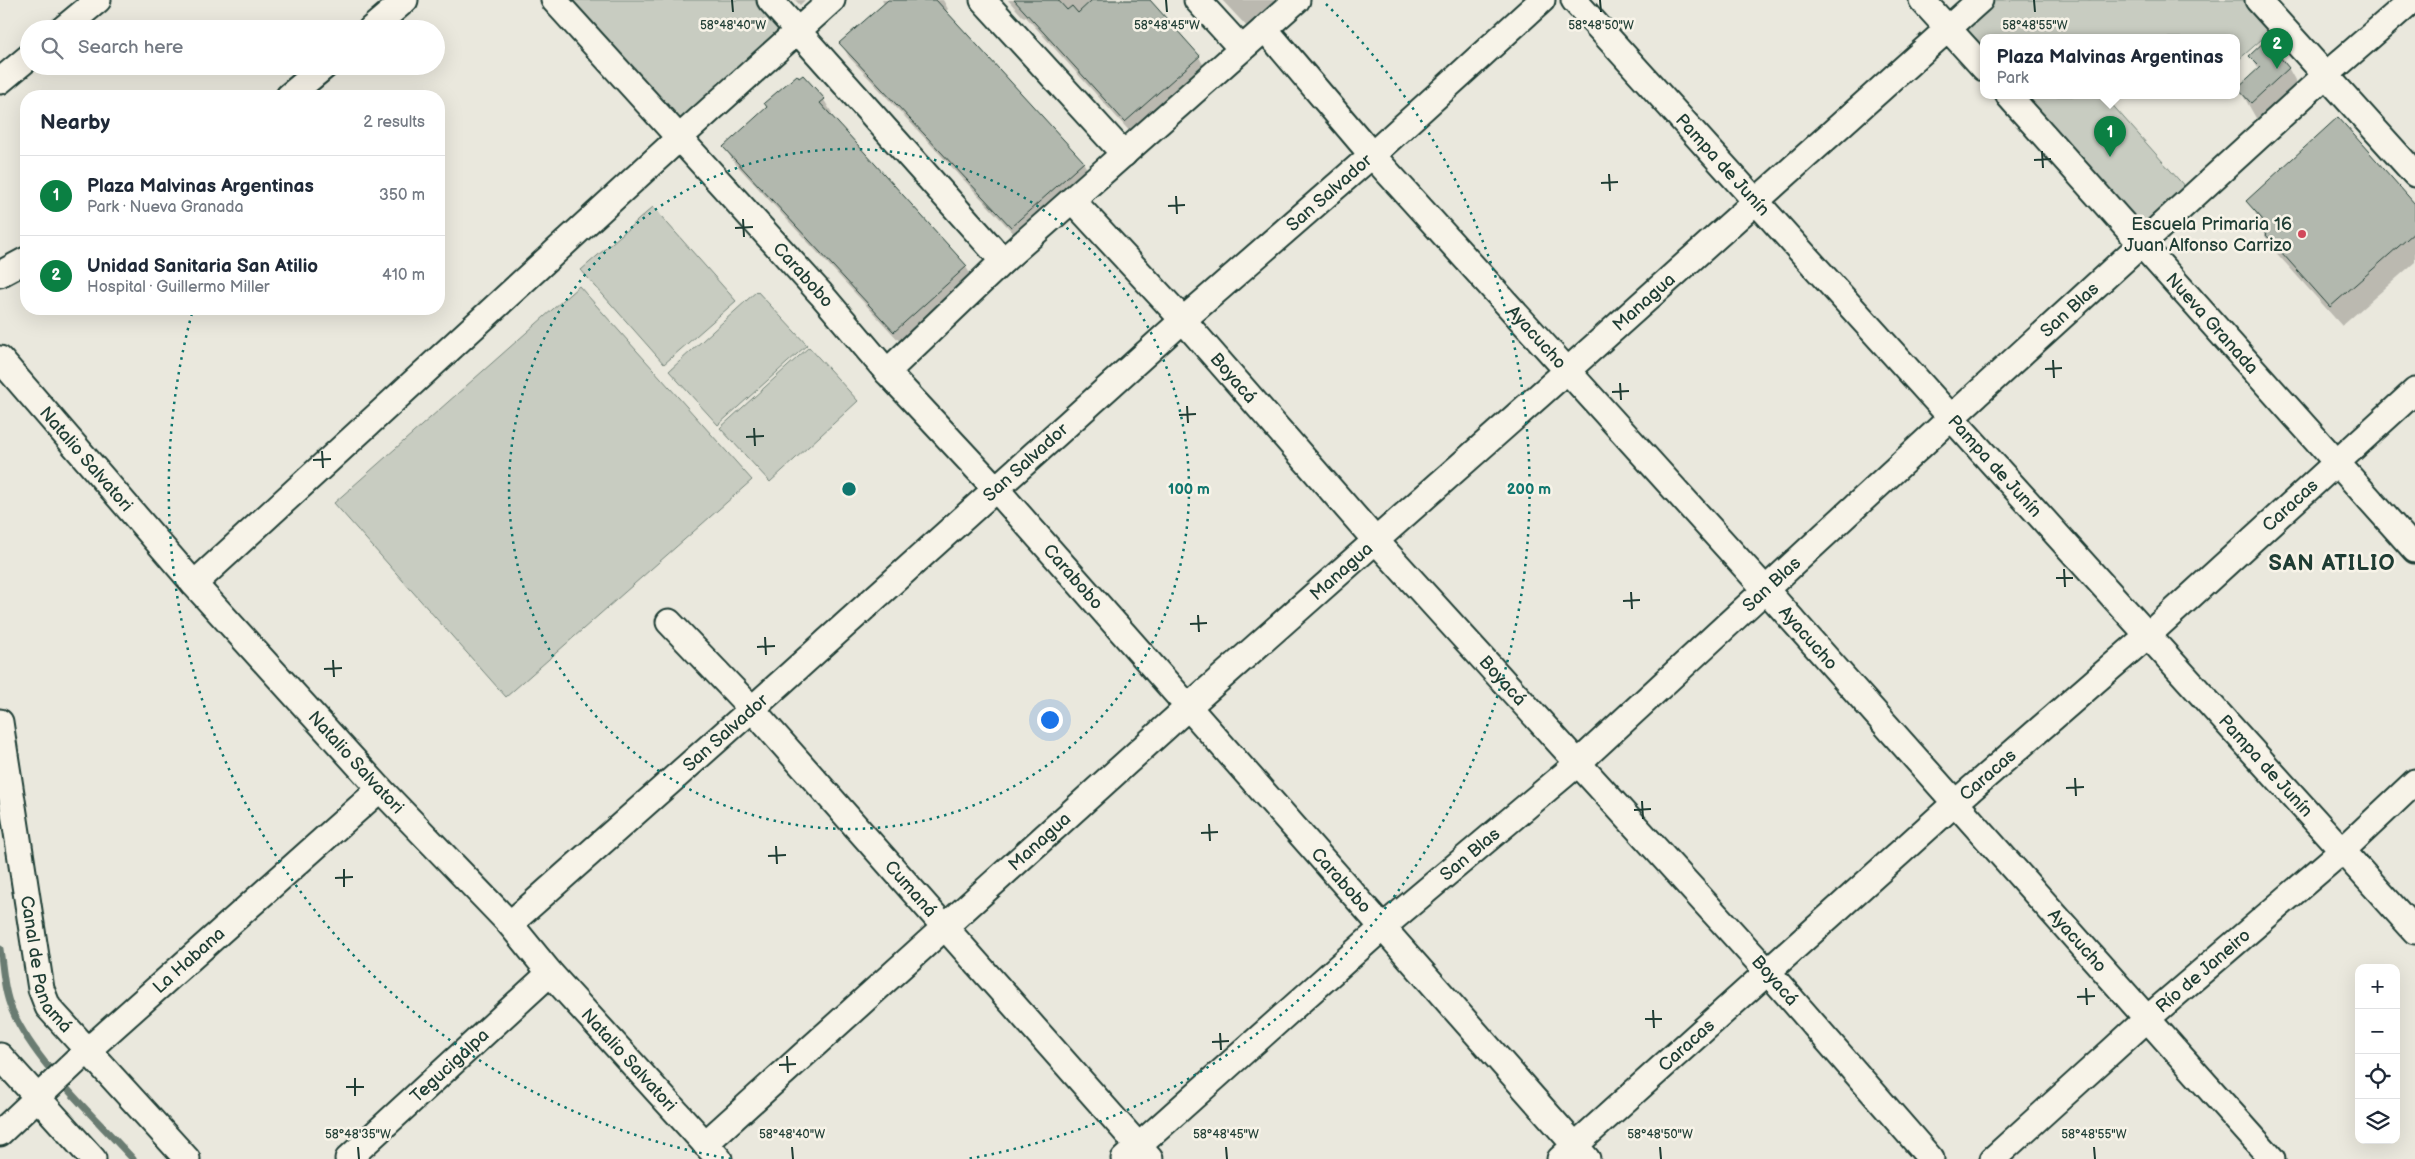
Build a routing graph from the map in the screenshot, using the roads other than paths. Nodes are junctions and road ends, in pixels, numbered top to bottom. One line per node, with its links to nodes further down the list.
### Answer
1 (98, 0): 15 (street)
2 (405, 0): 16 (street)
3 (554, 0): 28 (street, Carabobo)
4 (770, 0): 19 (street)
5 (832, 0): 19 (street)
6 (983, 0): 29 (street)
7 (1196, 0): 20 (street)
8 (1297, 0): 18 (street)
9 (1542, 0): 30 (street, San Salvador)
10 (1574, 0): 32 (street, Pampa de Junín)
11 (1922, 0): 17 (street)
12 (1980, 0): 17 (street, Managua)
13 (2258, 0): 24 (street)
14 (2412, 0): 24 (street, San Blas)
15 (74, 20)
16 (381, 20)
17 (1948, 28): 22 (street); 32 (street, Managua)
18 (1265, 29): 20 (street); 30 (street, Ayacucho)
19 (799, 31): 28 (street); 35 (street)
20 (1241, 48): 29 (street)
21 (20, 64): 25 (street)
22 (1980, 64)
23 (314, 75): 26 (street)
24 (2326, 75): 31 (street); 34 (street, San Blas)
25 (0, 81)
26 (296, 90)
27 (2011, 99): 34 (street, Nueva Granada)
28 (678, 139): 41 (street, Carabobo); 48 (street)
29 (1124, 154): 33 (street)
30 (1372, 155): 38 (street, San Salvador); 40 (street, Ayacucho)
31 (2415, 174)
32 (1757, 200): 40 (street, Managua); 43 (street, Pampa de Junín)
33 (1073, 201): 35 (street); 38 (street, Boyacá)
34 (2142, 244): 43 (street, San Blas); 44 (street, Nueva Granada)
35 (1004, 261): 41 (street)
36 (20, 263): 37 (street)
37 (0, 274)
38 (1183, 320): 45 (street, San Salvador); 46 (street, Boyacá)
39 (0, 359): 48 (street, Natalio Salvatori)
40 (1568, 370): 46 (street, Managua); 49 (street, Ayacucho)
41 (887, 372): 45 (street, Carabobo)
42 (2415, 391): 44 (street, Caracas)
43 (1952, 417): 49 (street, San Blas); 51 (street, Pampa de Junín)
44 (2337, 462): 47 (street, Nueva Granada); 51 (street, Caracas)
45 (996, 489): 52 (street, Carabobo); 53 (street, San Salvador)
46 (1376, 541): 52 (street, Managua); 55 (street, Boyacá)
47 (2415, 550)
48 (194, 584): 57 (street, Natalio Salvatori)
49 (1765, 590): 55 (street, San Blas); 58 (street, Ayacucho)
50 (669, 622): 53 (street, Cumaná)
51 (2148, 635): 58 (street, Caracas); 59 (street, Pampa de Junín)
52 (1187, 708): 61 (street, Managua); 62 (street, Carabobo)
53 (752, 709): 60 (street, San Salvador); 61 (street, Cumaná)
54 (0, 722): 67 (street, Canal de Panamá)
55 (1577, 764): 62 (street, San Blas); 64 (street, Boyacá)
56 (2415, 782): 59 (street, Río de Janeiro)
57 (380, 789): 60 (street, Natalio Salvatori); 67 (street, La Habana)
58 (1954, 804): 64 (street, Caracas); 66 (street, Ayacucho)
59 (2342, 851): 63 (street, Pampa de Junín); 66 (street, Río de Janeiro)
60 (510, 924): 65 (street, Natalio Salvatori)
61 (945, 925): 71 (street, Managua); 72 (street, Cumaná)
62 (1382, 928): 72 (street, San Blas); 73 (street, Carabobo)
63 (2415, 931)
64 (1767, 971): 73 (street, Caracas); 77 (street, Boyacá)
65 (550, 973): 71 (street, Natalio Salvatori); 76 (street, Tegucigalpa)
66 (2148, 1018): 78 (street, Río de Janeiro); 79 (street, Ayacucho)
67 (87, 1051): 69 (street, La Habana); 75 (street, Canal de Panamá)
68 (0, 1056): 69 (street)
69 (39, 1098): 70 (street, La Habana); 74 (street)
70 (0, 1133)
71 (712, 1151)
72 (1137, 1155)
73 (1574, 1155)
74 (93, 1159)
75 (187, 1159)
76 (348, 1159)
77 (1931, 1159)
78 (1993, 1159)
79 (2272, 1159)

